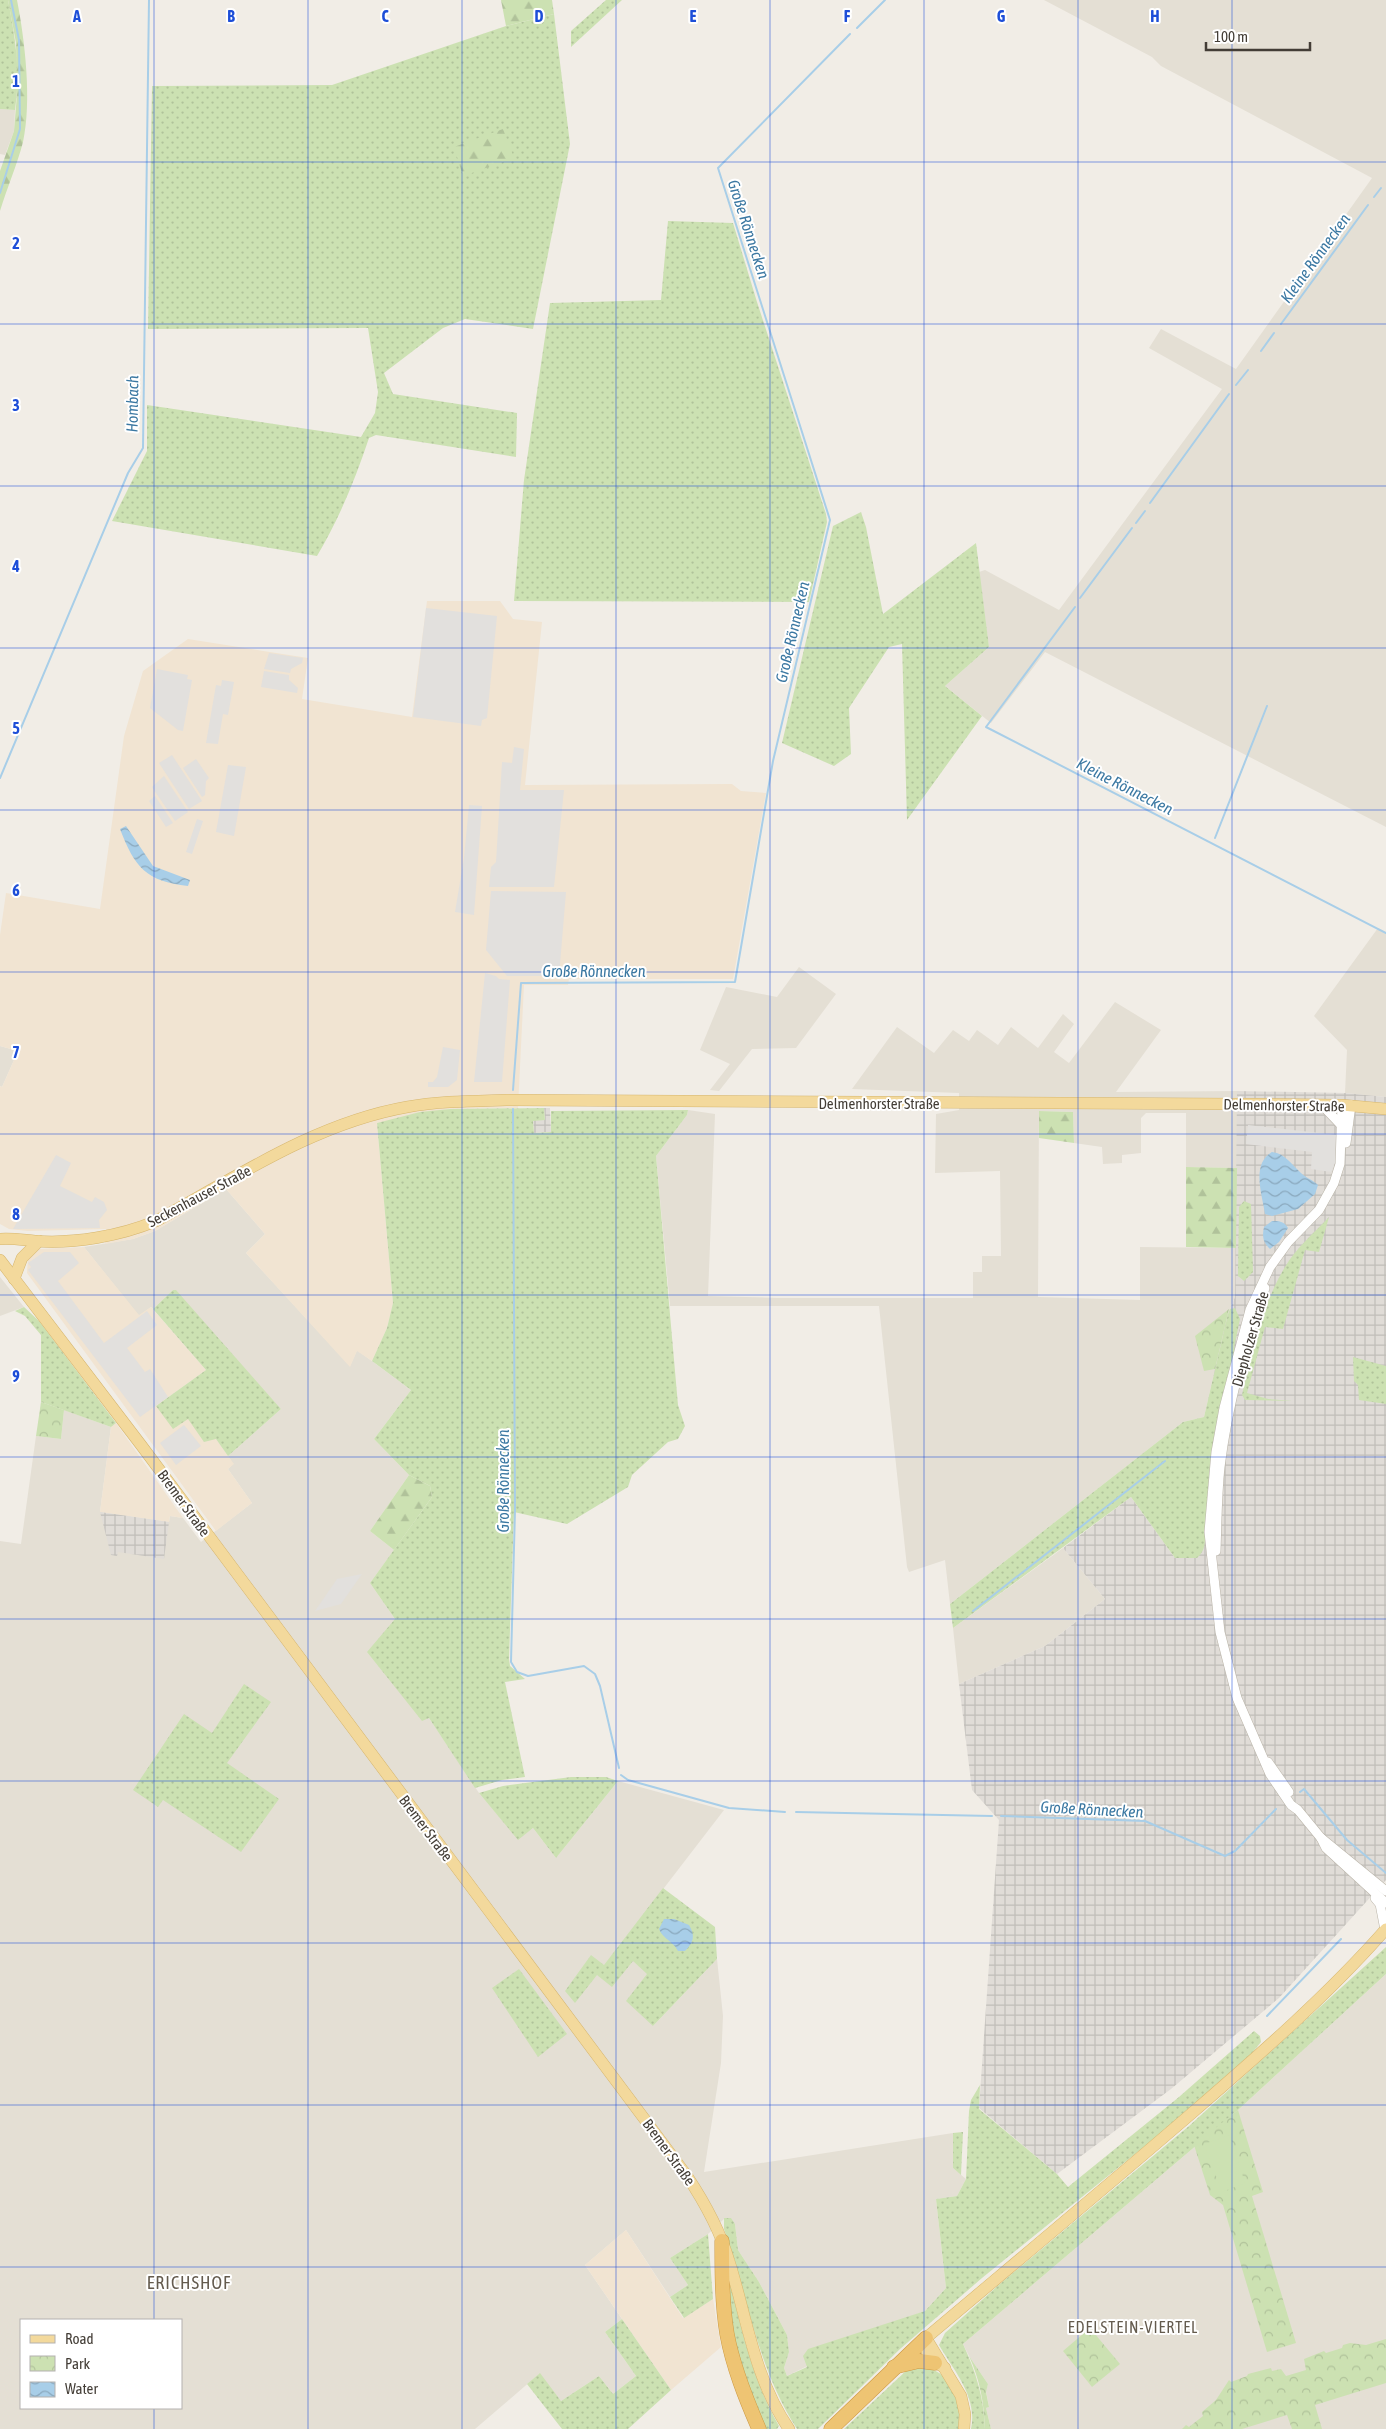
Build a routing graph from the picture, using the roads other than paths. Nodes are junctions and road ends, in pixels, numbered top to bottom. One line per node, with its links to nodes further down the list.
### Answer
1 (1322, 1105): 2 (main road, Delmenhorster Straße); 4 (main road, Delmenhorster Straße); 5 (street)
2 (1346, 1105): 3 (main road, Delmenhorster Straße); 5 (street, Diepholzer Straße); 11 (street, Diepholzer Straße)
3 (1386, 1109)
4 (356, 1120): 7 (main road, Seckenhauser Straße)
5 (1342, 1126): 11 (street, Diepholzer Straße)
6 (0, 1239): 7 (main road)
7 (37, 1241): 8 (main road); 10 (main road)
8 (0, 1246)
9 (0, 1260): 10 (main road, Bremer Straße)
10 (14, 1279): 17 (main road, Bremer Straße)
11 (1213, 1566): 12 (street, Diepholzer Straße)
12 (1321, 1838): 13 (street, Diepholzer Straße); 14 (street, Diepholzer Straße)
13 (1372, 1891): 15 (street, Diepholzer Straße); 16 (street)
14 (1386, 1891)
15 (1386, 1903)
16 (1386, 1933): 18 (main road)
17 (722, 2241): 21 (highway); 22 (main road, Bremer Straße)
18 (926, 2338): 19 (main road); 20 (highway)
19 (940, 2365): 20 (highway); 24 (main road)
20 (894, 2367): 23 (highway)
21 (759, 2429)
22 (789, 2429)
23 (831, 2429)
24 (964, 2429)

